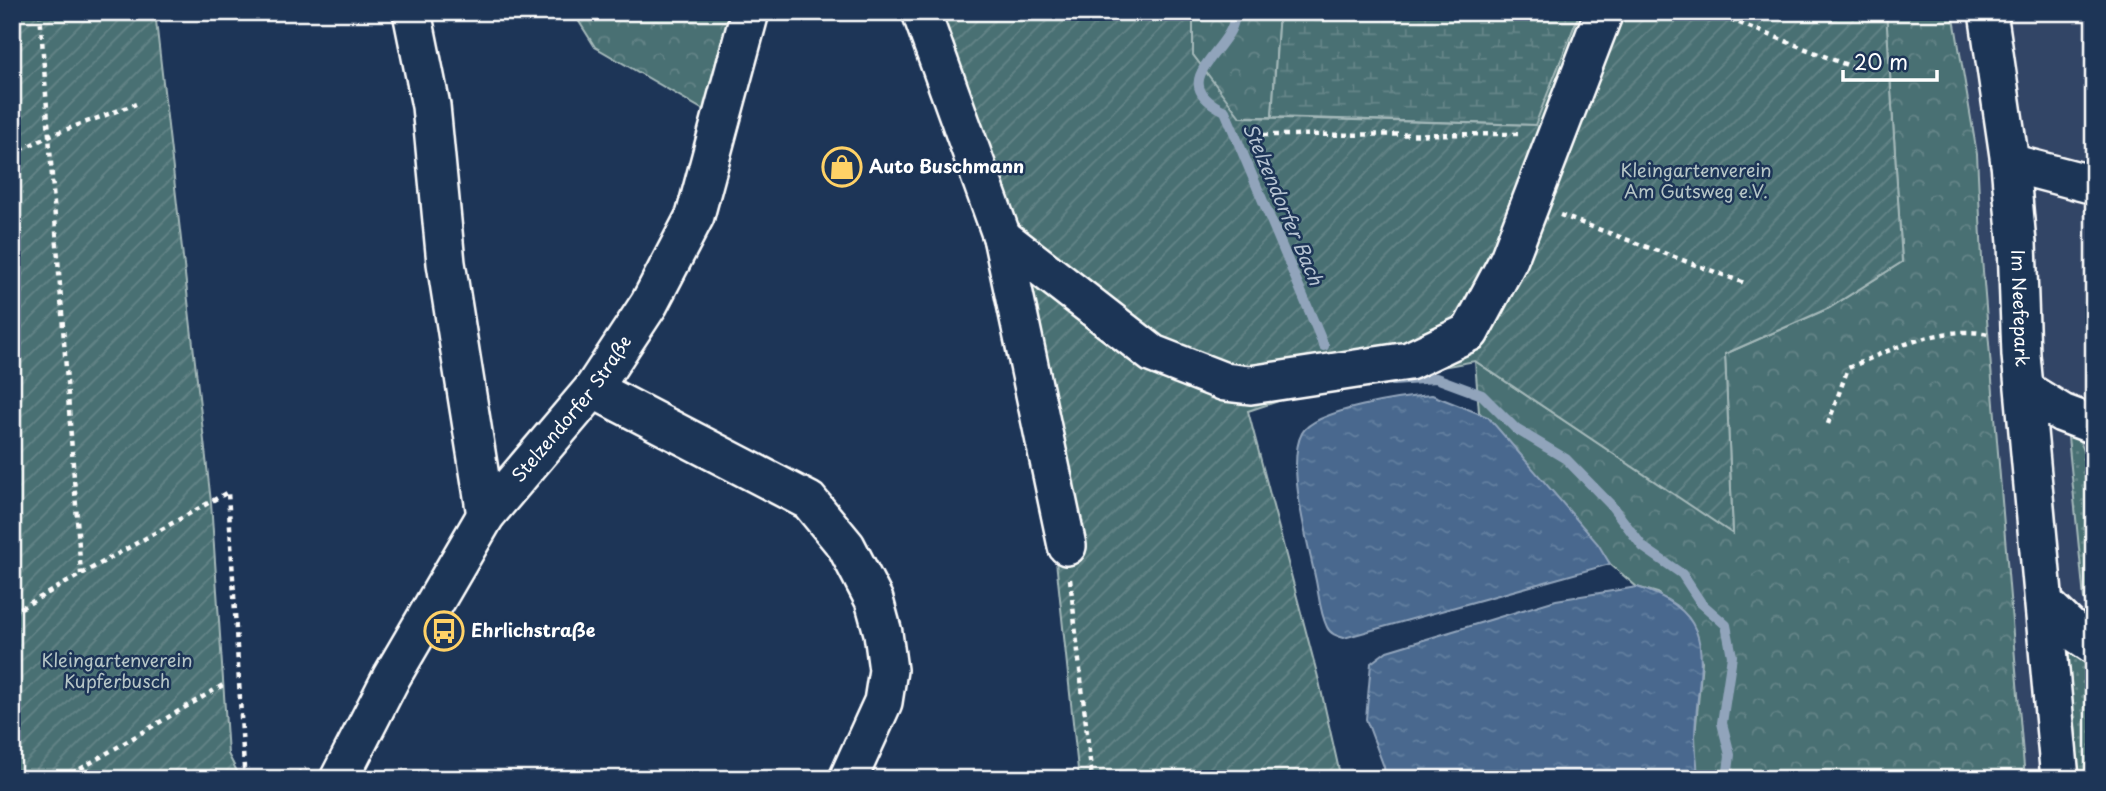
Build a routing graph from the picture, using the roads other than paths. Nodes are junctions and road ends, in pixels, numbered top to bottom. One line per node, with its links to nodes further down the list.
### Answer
1 (412, 12): 12 (street)
2 (750, 12): 9 (street, Stelzendorfer Straße)
3 (921, 12): 8 (street)
4 (1604, 12): 8 (street)
5 (1988, 12): 6 (street, Im Neefepark)
6 (2010, 163): 7 (street); 10 (street, Im Neefepark)
7 (2094, 185)
8 (1002, 237): 13 (street)
9 (593, 389): 12 (street, Stelzendorfer Straße); 17 (street)
10 (2025, 390): 11 (street); 14 (street, Im Neefepark)
11 (2094, 425)
12 (486, 515): 16 (street, Stelzendorfer Straße)
13 (1067, 546)
14 (2046, 605): 15 (street); 18 (street, Im Neefepark)
15 (2094, 645)
16 (339, 779)
17 (848, 779)
18 (2060, 779)

